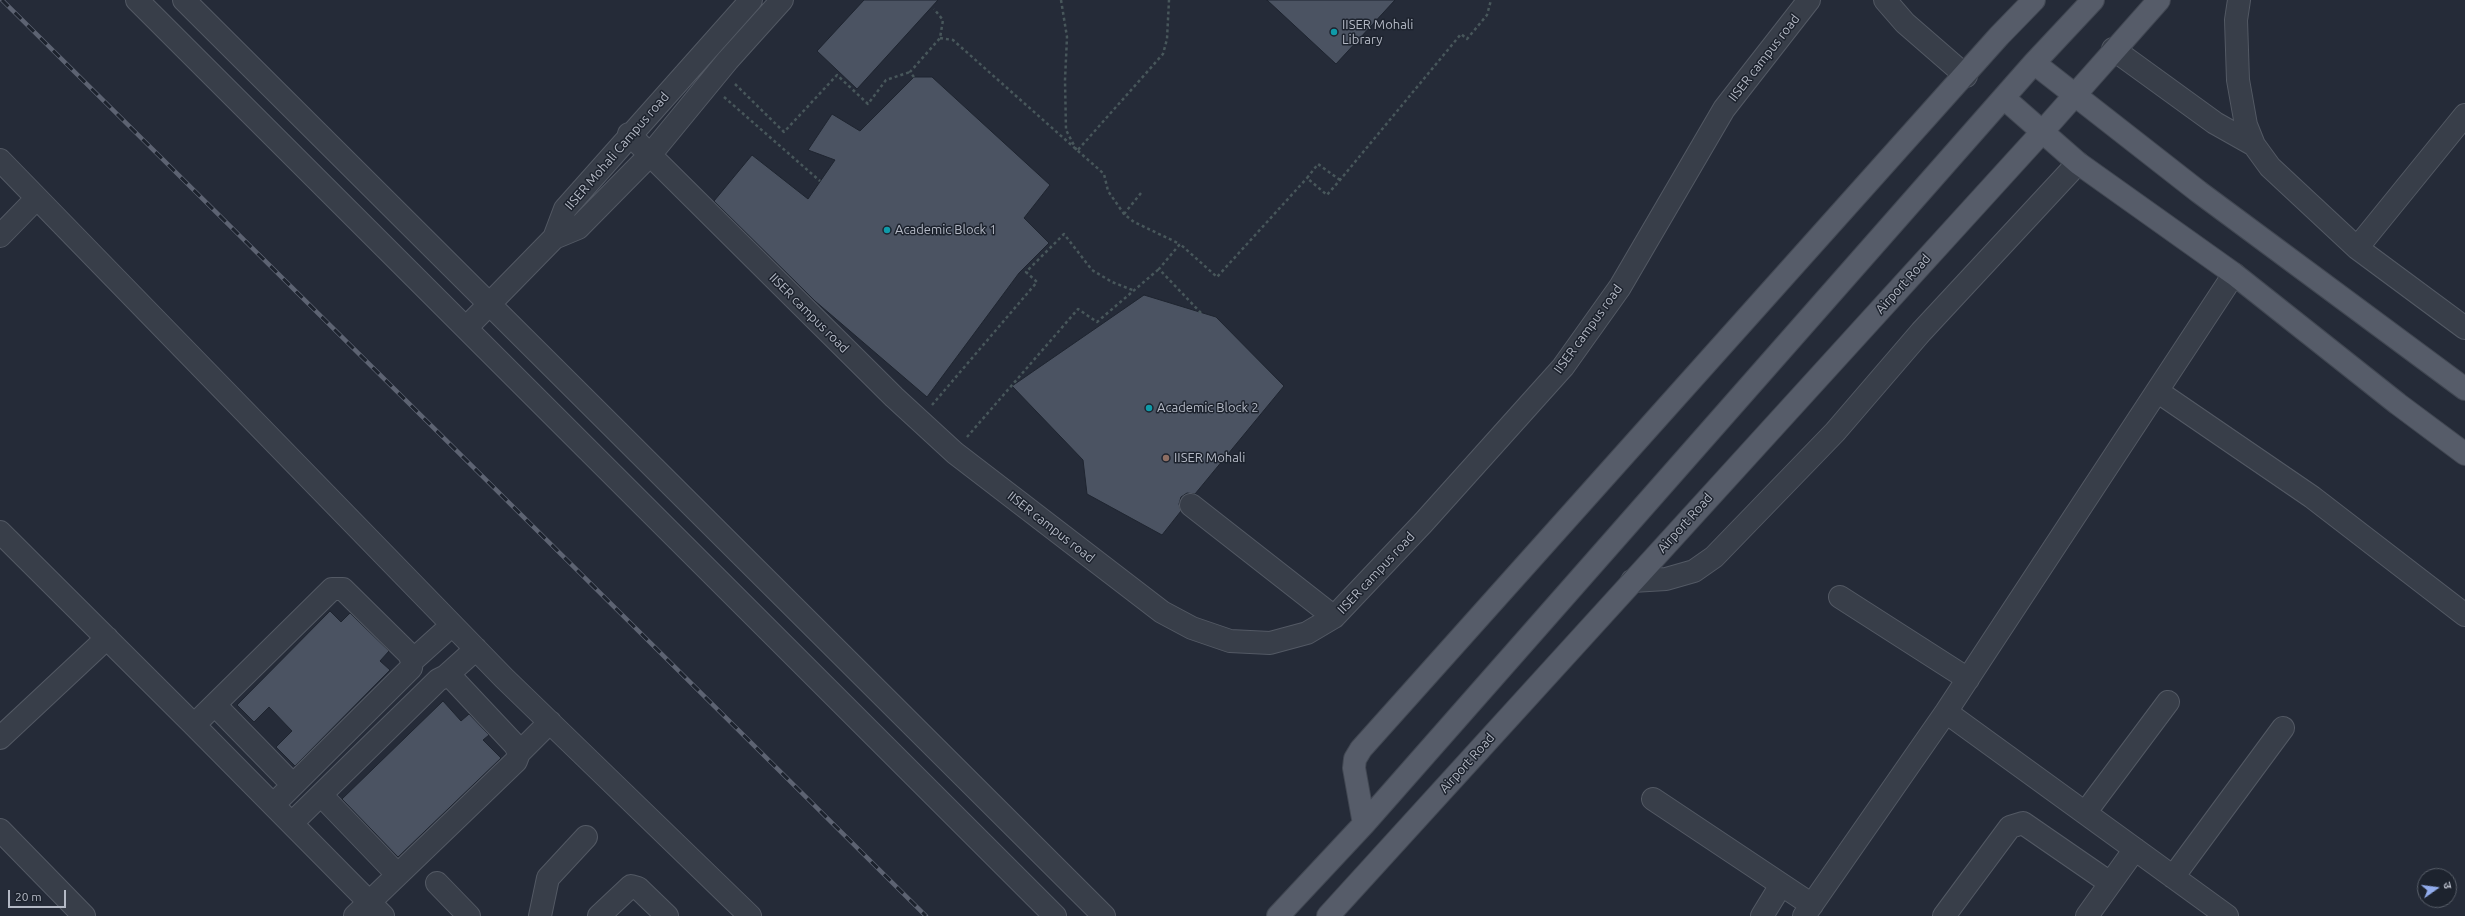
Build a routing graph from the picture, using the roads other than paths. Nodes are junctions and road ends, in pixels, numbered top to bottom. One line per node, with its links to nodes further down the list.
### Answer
1 (137, 0): 29 (street)
2 (184, 0): 28 (street)
3 (751, 0): 18 (street, IISER Mohali Campus road)
4 (782, 0): 20 (street, IISER Mohali Campus road)
5 (1809, 0): 39 (street, IISER campus road)
6 (1885, 0): 13 (street)
7 (2034, 0): 13 (main road)
8 (2093, 0): 12 (main road)
9 (2159, 0): 11 (main road, Airport Road)
10 (2239, 0): 19 (street)
11 (2113, 49): 14 (main road, Airport Road); 19 (street)
12 (2034, 62): 14 (main road); 15 (main road)
13 (1966, 76): 61 (main road)
14 (2075, 95): 17 (main road, Airport Road); 31 (main road)
15 (2005, 99): 17 (main road); 61 (main road)
16 (2465, 115): 26 (street)
17 (2043, 132): 22 (main road); 36 (main road, Airport Road)
18 (629, 134): 20 (street, IISER campus road); 25 (street, IISER Mohali Campus road)
19 (2254, 146): 26 (street)
20 (650, 155): 25 (street, IISER Mohali Campus road); 39 (street, IISER campus road)
21 (0, 160): 23 (street)
22 (2078, 163): 27 (main road); 36 (street)
23 (37, 198): 24 (street); 40 (street)
24 (0, 236)
25 (554, 238): 28 (street)
26 (2358, 248): 30 (street)
27 (2234, 274): 32 (street); 33 (main road)
28 (489, 305): 29 (street); 79 (street)
29 (466, 328): 78 (street)
30 (2465, 328)
31 (2465, 389)
32 (2157, 391): 38 (street); 45 (street)
33 (2465, 454)
34 (1191, 504): 39 (street)
35 (0, 532): 41 (street)
36 (1632, 582): 81 (main road, Airport Road)
37 (1840, 597): 45 (street)
38 (2465, 615)
39 (1334, 617)
40 (452, 625): 42 (street); 43 (street)
41 (107, 638): 50 (street); 52 (street)
42 (476, 649): 44 (street); 49 (street)
43 (412, 661): 47 (street); 54 (street)
44 (446, 676): 53 (street); 56 (street)
45 (1968, 679): 48 (street)
46 (2168, 702): 59 (street)
47 (215, 705): 50 (street); 54 (street)
48 (1946, 712): 59 (street); 70 (street)
49 (550, 722): 53 (street); 77 (street)
50 (194, 724): 58 (street)
51 (2283, 728): 65 (street)
52 (0, 738)
53 (519, 753): 66 (street)
54 (293, 785): 58 (street)
55 (2223, 789): 65 (street)
56 (321, 795): 60 (street); 66 (street)
57 (1653, 799): 69 (street)
58 (274, 804): 60 (street)
59 (2085, 813): 64 (street)
60 (292, 823): 71 (street)
61 (1364, 824): 80 (main road)
62 (0, 830): 72 (street)
63 (586, 837): 74 (street)
64 (2135, 849): 65 (street); 68 (street)
65 (2169, 873): 85 (street)
66 (397, 874): 71 (street)
67 (437, 883): 73 (street)
68 (2110, 883): 83 (street); 84 (street)
69 (1781, 885): 70 (street); 82 (street)
70 (1808, 910)
71 (369, 911)
72 (84, 916)
73 (469, 916)
74 (540, 916)
75 (599, 916): 76 (street)
76 (667, 916)
77 (750, 916)
78 (1055, 916)
79 (1104, 916)
80 (1278, 916)
81 (1328, 916)
82 (1762, 916)
83 (1944, 916)
84 (2087, 916)
85 (2227, 916)

